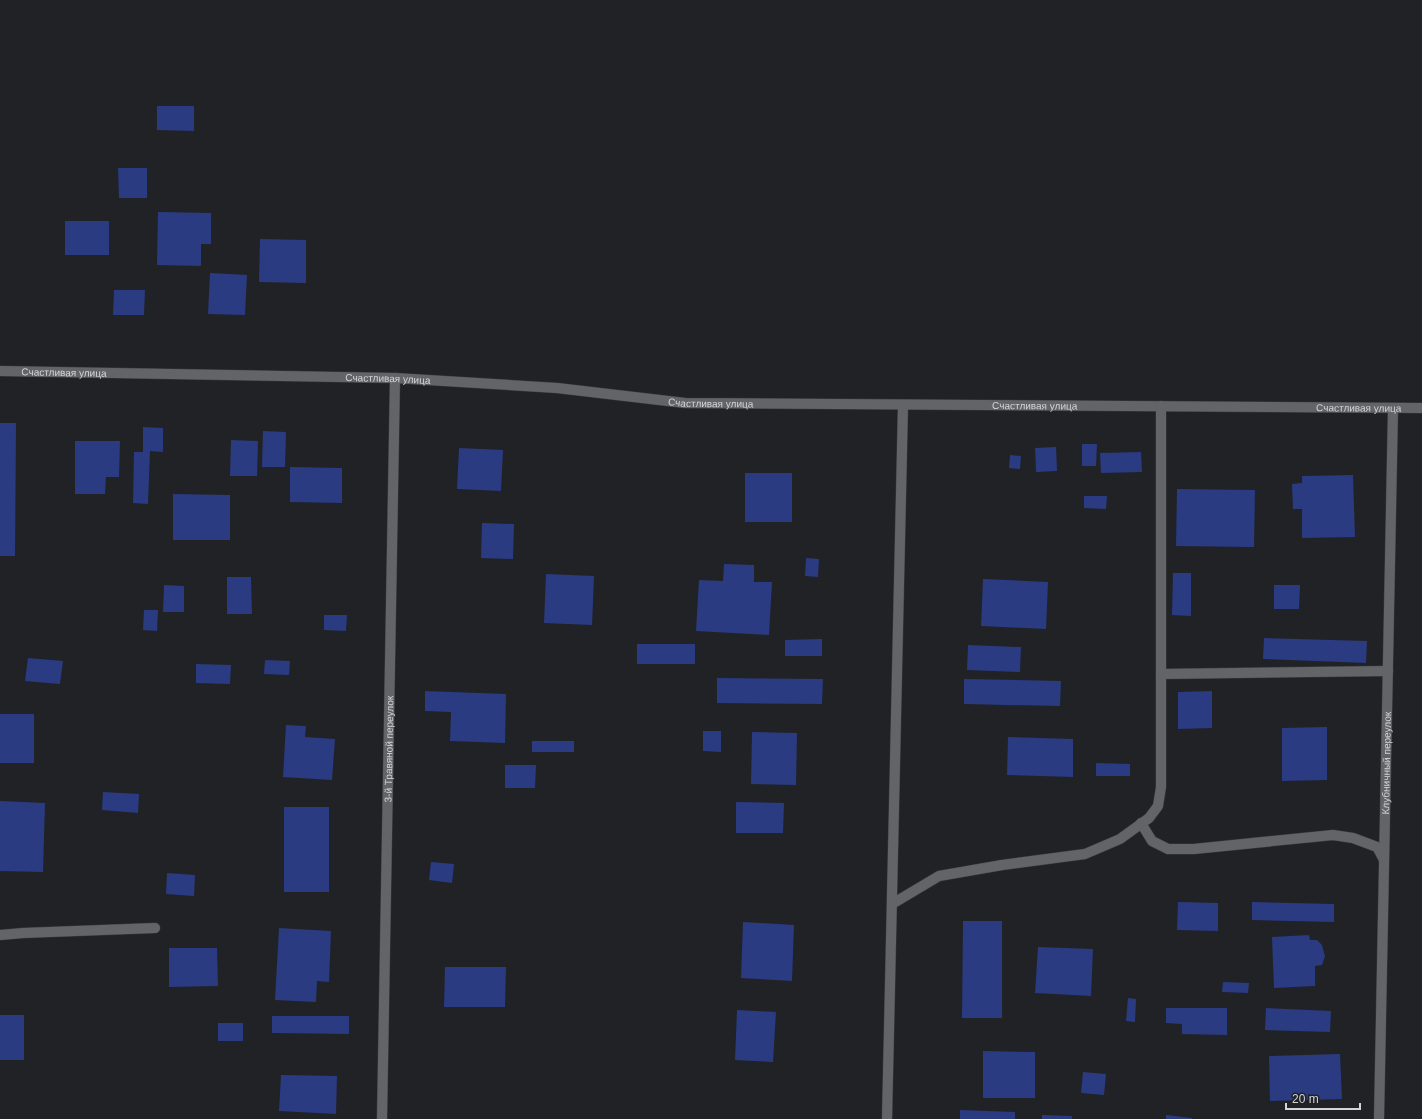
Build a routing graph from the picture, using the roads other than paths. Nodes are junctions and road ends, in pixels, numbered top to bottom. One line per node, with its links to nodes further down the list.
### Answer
1 (0, 371): 2 (street, Счастливая улица)
2 (395, 378): 3 (street, Счастливая улица); 14 (street, 3-й Травяной переулок)
3 (903, 405): 4 (street, Счастливая улица); 11 (street)
4 (1161, 406): 5 (street, Счастливая улица); 8 (street)
5 (1393, 408): 6 (street, Счастливая улица); 7 (street, Клубничный переулок)
6 (1422, 408)
7 (1388, 672): 8 (street); 10 (street, Клубничный переулок)
8 (1161, 674): 9 (street)
9 (1141, 824): 10 (street); 11 (street)
10 (1384, 860): 16 (street, Клубничный переулок)
11 (892, 904): 15 (street)
12 (155, 928): 13 (street)
13 (0, 935)
14 (382, 1119)
15 (887, 1119)
16 (1379, 1119)

